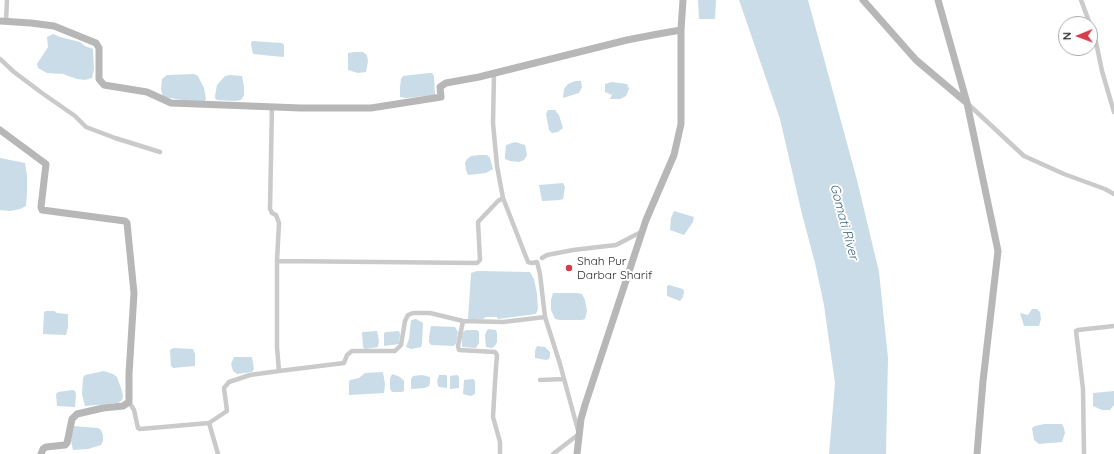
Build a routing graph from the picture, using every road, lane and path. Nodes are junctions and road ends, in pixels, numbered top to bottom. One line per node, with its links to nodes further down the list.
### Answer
1 (7, 0): 7 (street)
2 (683, 0): 8 (street)
3 (863, 0): 12 (street)
4 (938, 0): 12 (street)
5 (1081, 0): 6 (street)
6 (1087, 16)
7 (3, 21): 13 (street)
8 (681, 30): 11 (street); 19 (street)
9 (1098, 52): 14 (street)
10 (0, 59): 16 (street)
11 (494, 73): 13 (street); 18 (street)
12 (967, 103): 17 (street); 36 (street)
13 (272, 106): 21 (street)
14 (1114, 112)
15 (0, 130): 28 (street)
16 (160, 152)
17 (1114, 194)
18 (503, 198): 21 (street); 22 (street)
19 (643, 231): 20 (street); 30 (street)
20 (542, 258)
21 (277, 261): 25 (street)
22 (545, 317): 23 (street); 26 (street)
23 (463, 321): 25 (street); 33 (street)
24 (1114, 326): 37 (street)
25 (279, 371): 29 (street)
26 (563, 379): 27 (street); 30 (street)
27 (540, 380)
28 (130, 402): 29 (street); 31 (street)
29 (209, 424): 32 (street)
30 (579, 434): 34 (street); 35 (street)
31 (41, 454)
32 (218, 454)
33 (500, 454)
34 (553, 454)
35 (577, 454)
36 (977, 454)
37 (1084, 454)

